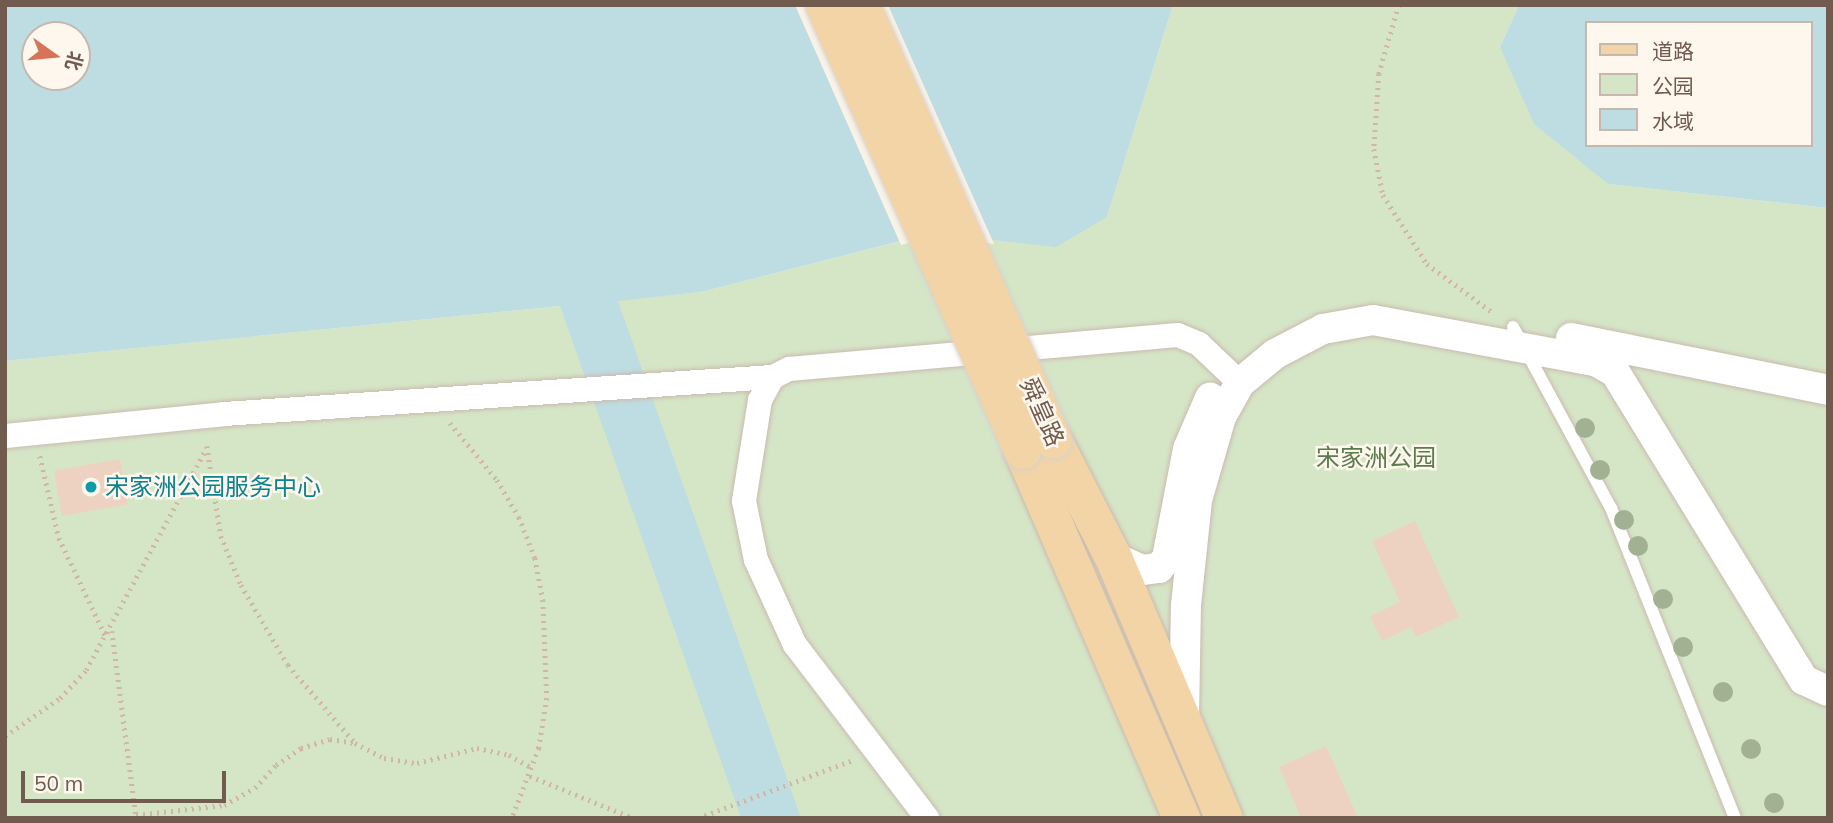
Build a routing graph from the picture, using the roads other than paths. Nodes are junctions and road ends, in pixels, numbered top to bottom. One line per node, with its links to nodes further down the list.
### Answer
1 (824, 5): 10 (main road, 舜皇路, bridge)
2 (861, 5): 10 (main road, 舜皇路, bridge)
3 (1518, 337): 4 (street); 5 (street); 7 (street); 17 (lane)
4 (1595, 361): 8 (street); 12 (street)
5 (1233, 376): 6 (street); 11 (street); 13 (street)
6 (772, 377): 9 (street); 14 (street)
7 (1828, 390)
8 (1828, 410)
9 (5, 436)
10 (1038, 445): 11 (main road, 舜皇路); 15 (main road, 舜皇路)
11 (1113, 558): 13 (main road, 舜皇路)
12 (1828, 691)
13 (1184, 725): 16 (main road, 舜皇路)
14 (927, 818)
15 (1181, 818)
16 (1224, 818)
17 (1735, 818)

